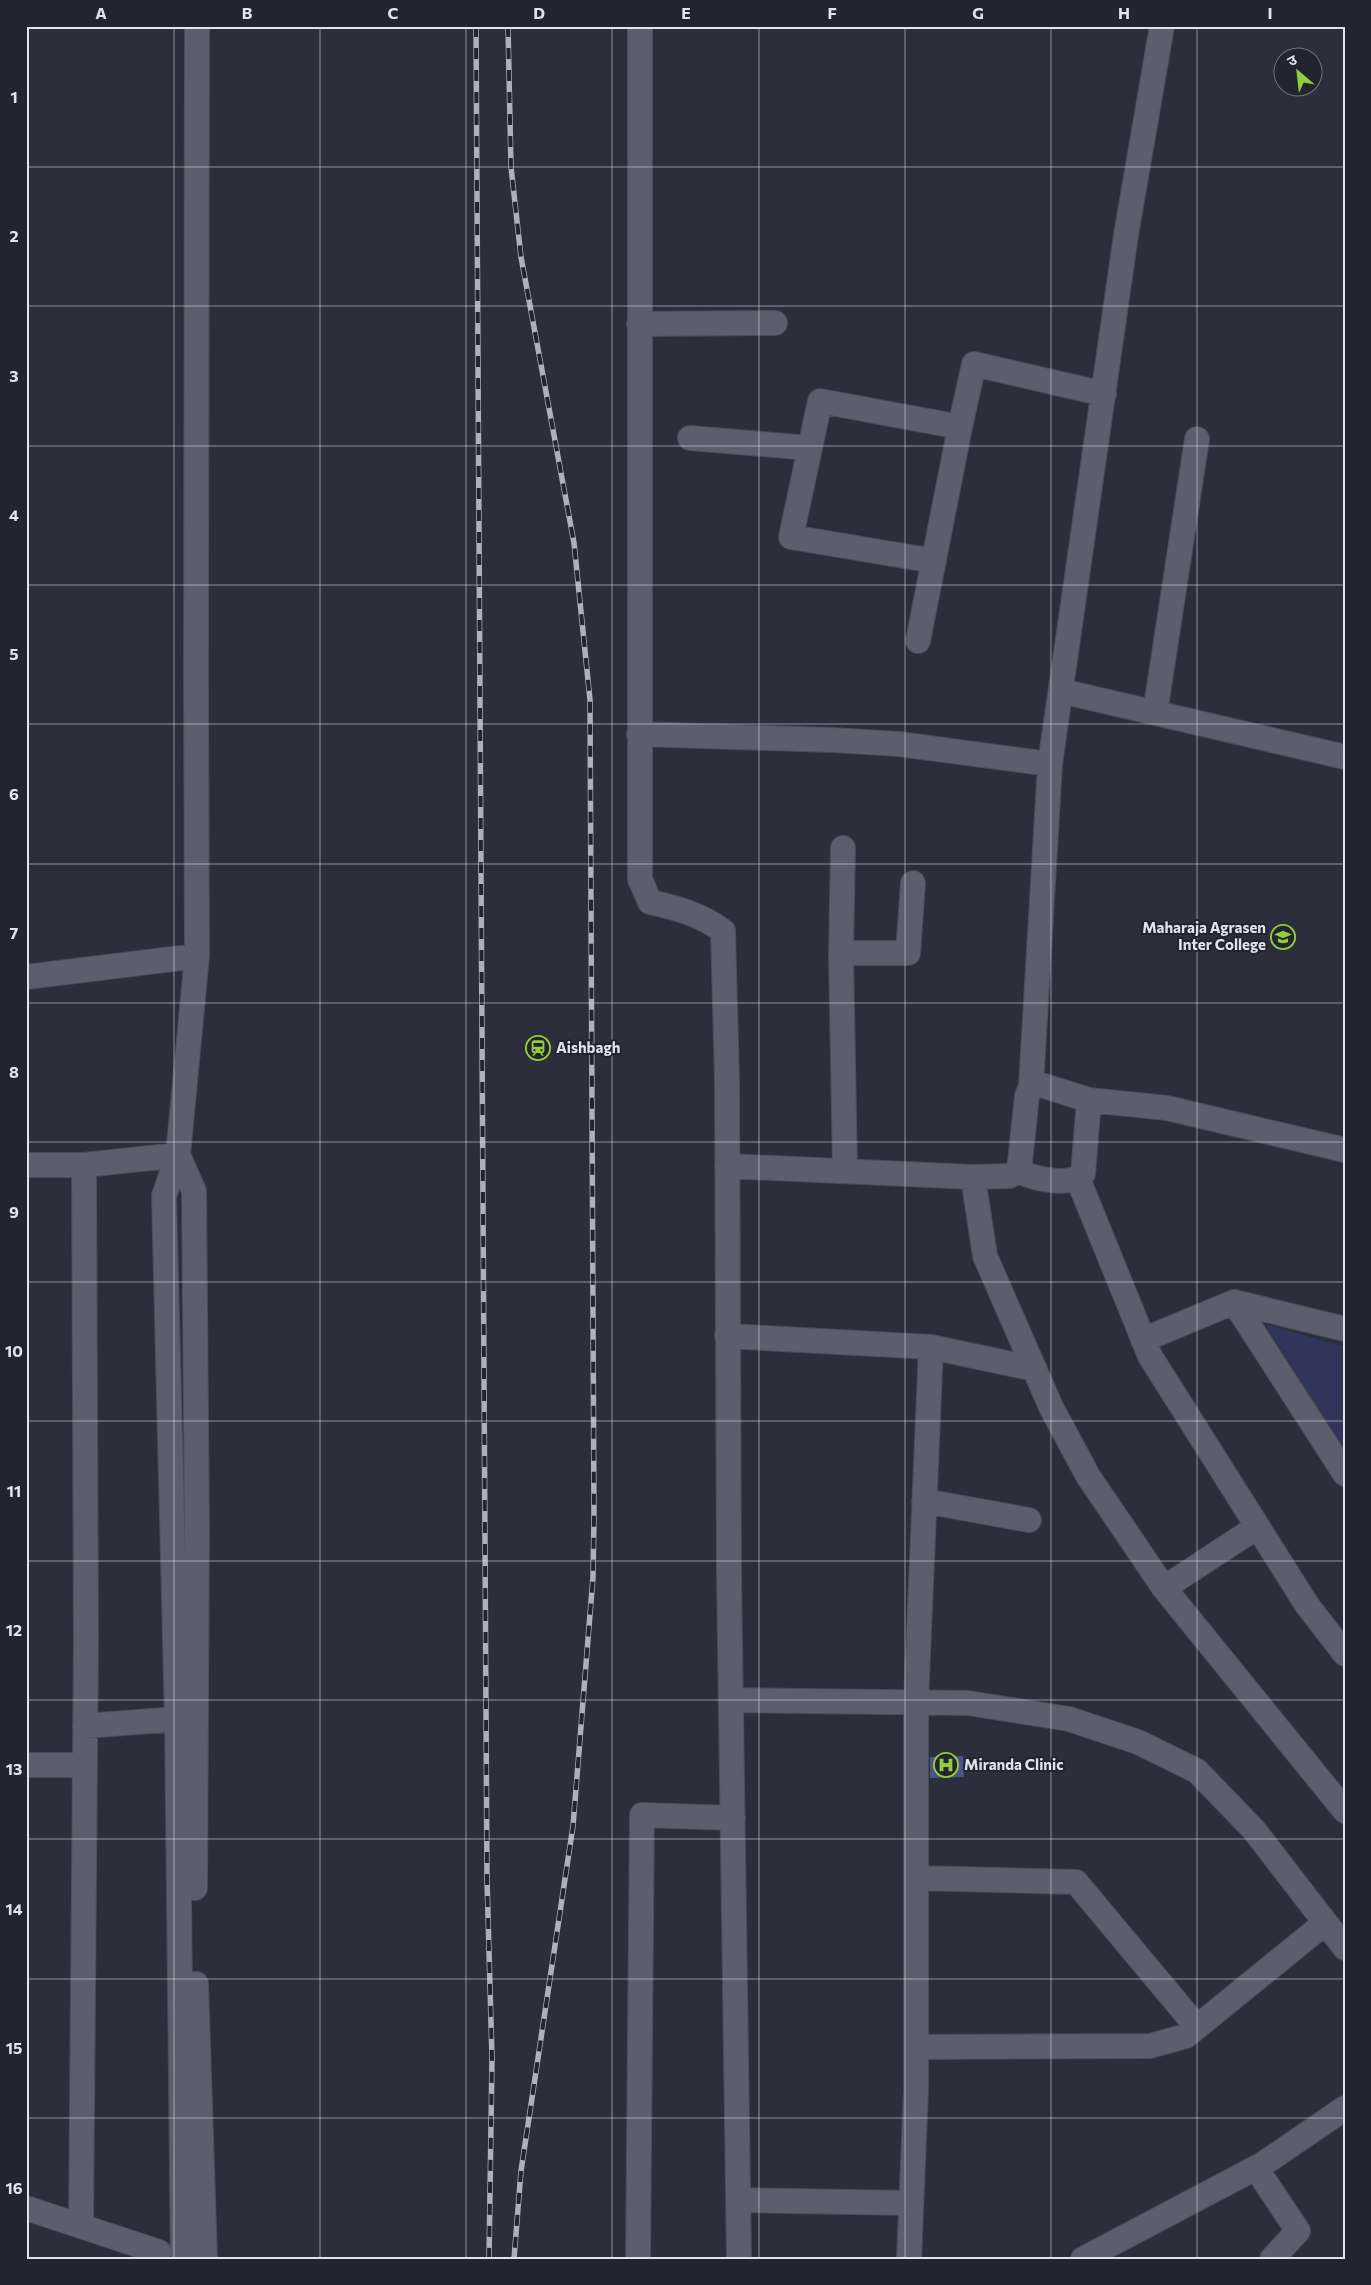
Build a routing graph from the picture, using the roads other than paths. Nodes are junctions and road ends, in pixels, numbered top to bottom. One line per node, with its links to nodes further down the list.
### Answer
1 (197, 26): 21 (street)
2 (640, 26): 5 (street)
3 (1162, 26): 6 (street)
4 (775, 323): 5 (street)
5 (640, 324): 15 (street)
6 (1104, 394): 7 (street); 13 (street)
7 (960, 427): 10 (street); 11 (street)
8 (690, 438): 10 (street)
9 (1197, 439): 14 (street)
10 (810, 448): 11 (street)
11 (934, 561): 12 (street)
12 (918, 641)
13 (1062, 691): 14 (street); 17 (street)
14 (1155, 713): 16 (street)
15 (639, 734): 17 (street); 29 (street)
16 (1345, 757)
17 (1050, 764): 23 (street)
18 (842, 848): 20 (street)
19 (913, 883): 20 (street)
20 (841, 953): 30 (street)
21 (198, 956): 22 (street); 26 (street)
22 (26, 977)
23 (1031, 1086): 24 (street); 31 (street)
24 (1088, 1100): 25 (street); 33 (street)
25 (1345, 1150)
26 (178, 1155): 28 (street); 48 (street); 67 (street)
27 (26, 1165): 28 (street)
28 (84, 1165): 49 (street)
29 (727, 1166): 30 (street); 36 (street)
30 (845, 1170): 32 (street)
31 (1019, 1171): 32 (street); 33 (street)
32 (973, 1177): 39 (street)
33 (1078, 1179): 37 (street)
34 (1234, 1302): 35 (street); 37 (street); 40 (street)
35 (1345, 1329)
36 (728, 1336): 38 (street); 46 (street)
37 (1143, 1340): 43 (street)
38 (931, 1347): 39 (street); 41 (street)
39 (1035, 1369): 44 (street)
40 (1345, 1474)
41 (924, 1502): 42 (street); 47 (street)
42 (1029, 1520)
43 (1257, 1527): 44 (street); 45 (street)
44 (1164, 1588): 52 (street)
45 (1345, 1654)
46 (731, 1700): 47 (street); 53 (street)
47 (916, 1702): 54 (street); 55 (street)
48 (177, 1719): 49 (street); 66 (street)
49 (85, 1726): 51 (street)
50 (26, 1765): 51 (street)
51 (85, 1765): 64 (street)
52 (1345, 1811)
53 (732, 1818): 61 (street); 68 (street)
54 (916, 1878): 57 (street); 58 (street)
55 (1326, 1923): 56 (street); 57 (street)
56 (1345, 1948)
57 (1197, 2027): 58 (street)
58 (916, 2047): 62 (street)
59 (1345, 2108): 60 (street)
60 (1256, 2168): 71 (street); 72 (street)
61 (739, 2200): 62 (street); 69 (street)
62 (912, 2203): 70 (street)
63 (26, 2208): 64 (street)
64 (81, 2226): 65 (street)
65 (159, 2252)
66 (183, 2259)
67 (205, 2259)
68 (638, 2259)
69 (739, 2259)
70 (910, 2259)
71 (1083, 2259)
72 (1272, 2259)

